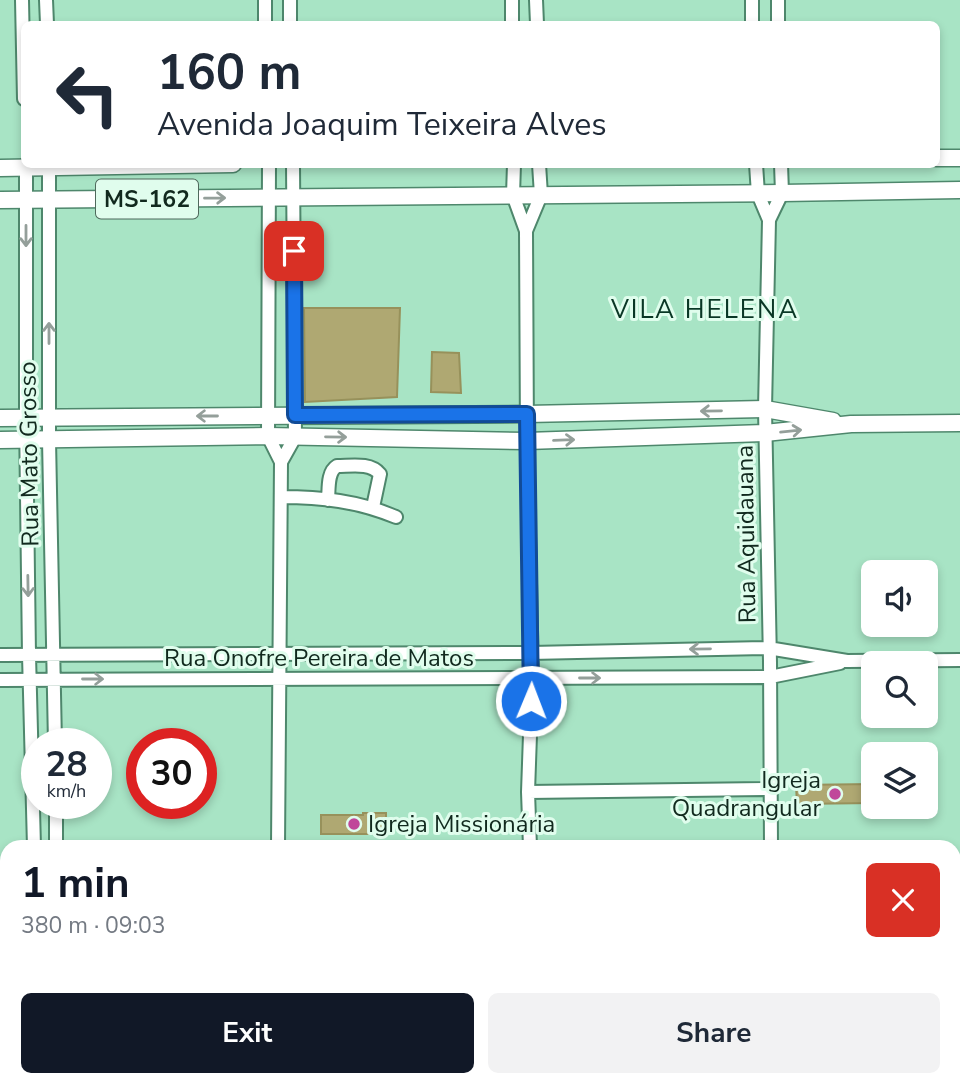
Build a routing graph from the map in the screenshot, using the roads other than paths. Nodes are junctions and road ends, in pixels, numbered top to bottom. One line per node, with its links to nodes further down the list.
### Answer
1 (22, 0): 9 (street)
2 (46, 0): 10 (street)
3 (265, 0): 11 (street)
4 (290, 0): 12 (street)
5 (512, 0): 13 (street)
6 (536, 0): 14 (street)
7 (752, 0): 15 (street)
8 (778, 0): 16 (street)
9 (22, 21)
10 (47, 21)
11 (265, 21)
12 (290, 21)
13 (512, 21)
14 (537, 21)
15 (752, 21)
16 (778, 21)
17 (940, 158): 18 (main road)
18 (960, 158)
19 (21, 166): 20 (main road, MS-162)
20 (0, 168)
21 (26, 168): 37 (street, Rua Mato Grosso)
22 (49, 168): 38 (street, Rua Mato Grosso)
23 (269, 168): 34 (street)
24 (293, 168): 35 (street)
25 (514, 168): 32 (street)
26 (539, 168): 33 (street)
27 (756, 168): 31 (street, Rua Aquidauana)
28 (781, 168): 30 (street, Rua Aquidauana)
29 (960, 190): 30 (main road, MS-162)
30 (782, 193): 31 (main road, MS-162); 39 (street, Rua Aquidauana)
31 (758, 194): 33 (main road, MS-162); 39 (street, Rua Aquidauana)
32 (513, 195): 33 (main road, MS-162); 35 (main road, MS-162); 40 (street)
33 (541, 195): 40 (street)
34 (270, 197): 35 (main road, MS-162); 38 (main road, MS-162, one-way to 34); 44 (street)
35 (293, 197): 43 (street)
36 (0, 200): 37 (main road, MS-162)
37 (26, 200): 38 (main road, MS-162); 45 (street, Rua Mato Grosso, one-way to 45)
38 (48, 200): 46 (street, Rua Mato Grosso, one-way to 38)
39 (769, 220): 41 (street, Rua Aquidauana)
40 (526, 230): 42 (street)
41 (765, 410): 42 (main road, one-way to 42); 49 (main road); 50 (street, Rua Aquidauana)
42 (527, 414): 43 (main road); 56 (street)
43 (295, 415): 44 (main road); 52 (street)
44 (268, 416): 46 (main road, one-way to 46); 51 (street)
45 (26, 417): 46 (main road); 47 (main road); 54 (street, Rua Mato Grosso)
46 (49, 417): 55 (street, Rua Mato Grosso)
47 (0, 418)
48 (960, 422): 49 (main road)
49 (851, 424): 50 (main road, one-way to 49)
50 (765, 433): 56 (main road, one-way to 50); 62 (street, Rua Aquidauana)
51 (268, 436): 52 (main road); 55 (main road); 57 (street)
52 (295, 437): 56 (main road, one-way to 56); 57 (street)
53 (0, 440): 54 (main road)
54 (26, 440): 55 (main road); 66 (street, Rua Mato Grosso, one-way to 66)
55 (49, 440): 67 (street, Rua Mato Grosso)
56 (527, 442): 63 (street)
57 (281, 461): 58 (street)
58 (281, 497): 59 (street); 64 (street)
59 (328, 500): 60 (street); 60 (street)
60 (373, 507): 61 (street)
61 (396, 517)
62 (768, 648): 63 (street, Rua Onofre Pereira de Matos, one-way to 63); 69 (street, Rua Onofre Pereira de Matos); 70 (street, Rua Aquidauana)
63 (531, 653): 64 (street, Rua Onofre Pereira de Matos); 71 (street)
64 (280, 654): 67 (street, Rua Onofre Pereira de Matos); 73 (street)
65 (0, 655): 66 (street, Rua Onofre Pereira de Matos)
66 (29, 655): 67 (street, Rua Onofre Pereira de Matos); 75 (street, Rua Mato Grosso)
67 (53, 655): 72 (street, Rua Mato Grosso)
68 (960, 660): 69 (street, Rua Onofre Pereira de Matos)
69 (847, 661): 70 (street, Rua Onofre Pereira de Matos)
70 (770, 677): 71 (street, Rua Onofre Pereira de Matos, one-way to 70); 77 (street, Rua Aquidauana)
71 (532, 678): 73 (street, Rua Onofre Pereira de Matos); 78 (street)
72 (54, 679): 73 (street, Rua Onofre Pereira de Matos, one-way to 73); 75 (street, Rua Onofre Pereira de Matos); 76 (street, Rua Mato Grosso)
73 (280, 679): 82 (street)
74 (0, 680): 75 (street, Rua Onofre Pereira de Matos)
75 (31, 680): 80 (street, Rua Mato Grosso)
76 (55, 728)
77 (771, 789): 78 (street); 84 (street, Rua Aquidauana)
78 (528, 792): 83 (street)
79 (55, 819): 81 (street)
80 (34, 840)
81 (56, 840)
82 (278, 840)
83 (530, 840)
84 (771, 840)

